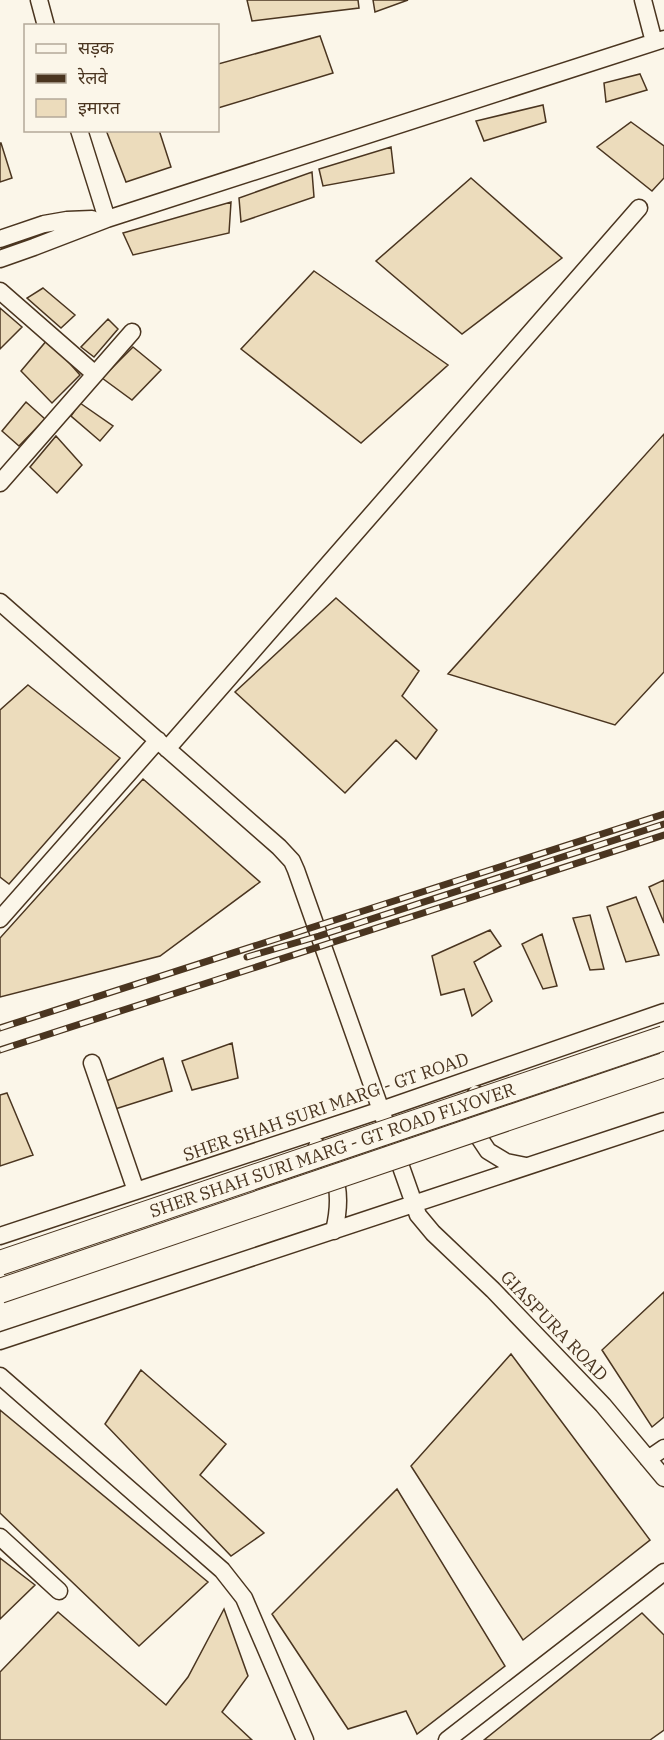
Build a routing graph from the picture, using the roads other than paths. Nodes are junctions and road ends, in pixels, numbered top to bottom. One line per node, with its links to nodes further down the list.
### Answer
1 (39, 0): 3 (street)
2 (643, 0): 4 (street)
3 (45, 24)
4 (659, 40): 7 (street)
5 (80, 132): 7 (street)
6 (639, 208): 15 (street)
7 (107, 219): 8 (street); 9 (street)
8 (0, 239)
9 (0, 259)
10 (0, 291): 12 (street)
11 (132, 332): 12 (street)
12 (95, 374): 13 (street)
13 (0, 483)
14 (0, 602): 15 (street, GIASPURA ROAD)
15 (162, 745): 16 (street); 22 (street, GIASPURA ROAD)
16 (0, 919)
17 (664, 1012): 21 (street, SHER SHAH SURI MARG - GT ROAD)
18 (664, 1038): 30 (highway, SHER SHAH SURI MARG - GT ROAD FLYOVER, bridge)
19 (92, 1063): 26 (street)
20 (664, 1065): 31 (highway, SHER SHAH SURI MARG - GT ROAD FLYOVER, bridge)
21 (489, 1073): 22 (street, SHER SHAH SURI MARG - GT ROAD); 25 (street)
22 (381, 1110): 24 (street, SHER SHAH SURI MARG - GT ROAD); 27 (street, GIASPURA ROAD)
23 (664, 1121): 25 (street)
24 (306, 1135): 26 (street, SHER SHAH SURI MARG - GT ROAD); 28 (street)
25 (527, 1166): 27 (street)
26 (136, 1191): 29 (street, SHER SHAH SURI MARG - GT ROAD)
27 (414, 1205): 28 (street); 35 (street, GIASPURA ROAD)
28 (334, 1231): 32 (street)
29 (0, 1236)
30 (0, 1263)
31 (0, 1291)
32 (0, 1341)
33 (0, 1376): 40 (street)
34 (664, 1448): 35 (street)
35 (648, 1459): 36 (street, GIASPURA ROAD)
36 (664, 1478)
37 (0, 1537): 39 (street)
38 (664, 1572): 41 (street)
39 (59, 1591)
40 (305, 1740)
41 (447, 1740)

